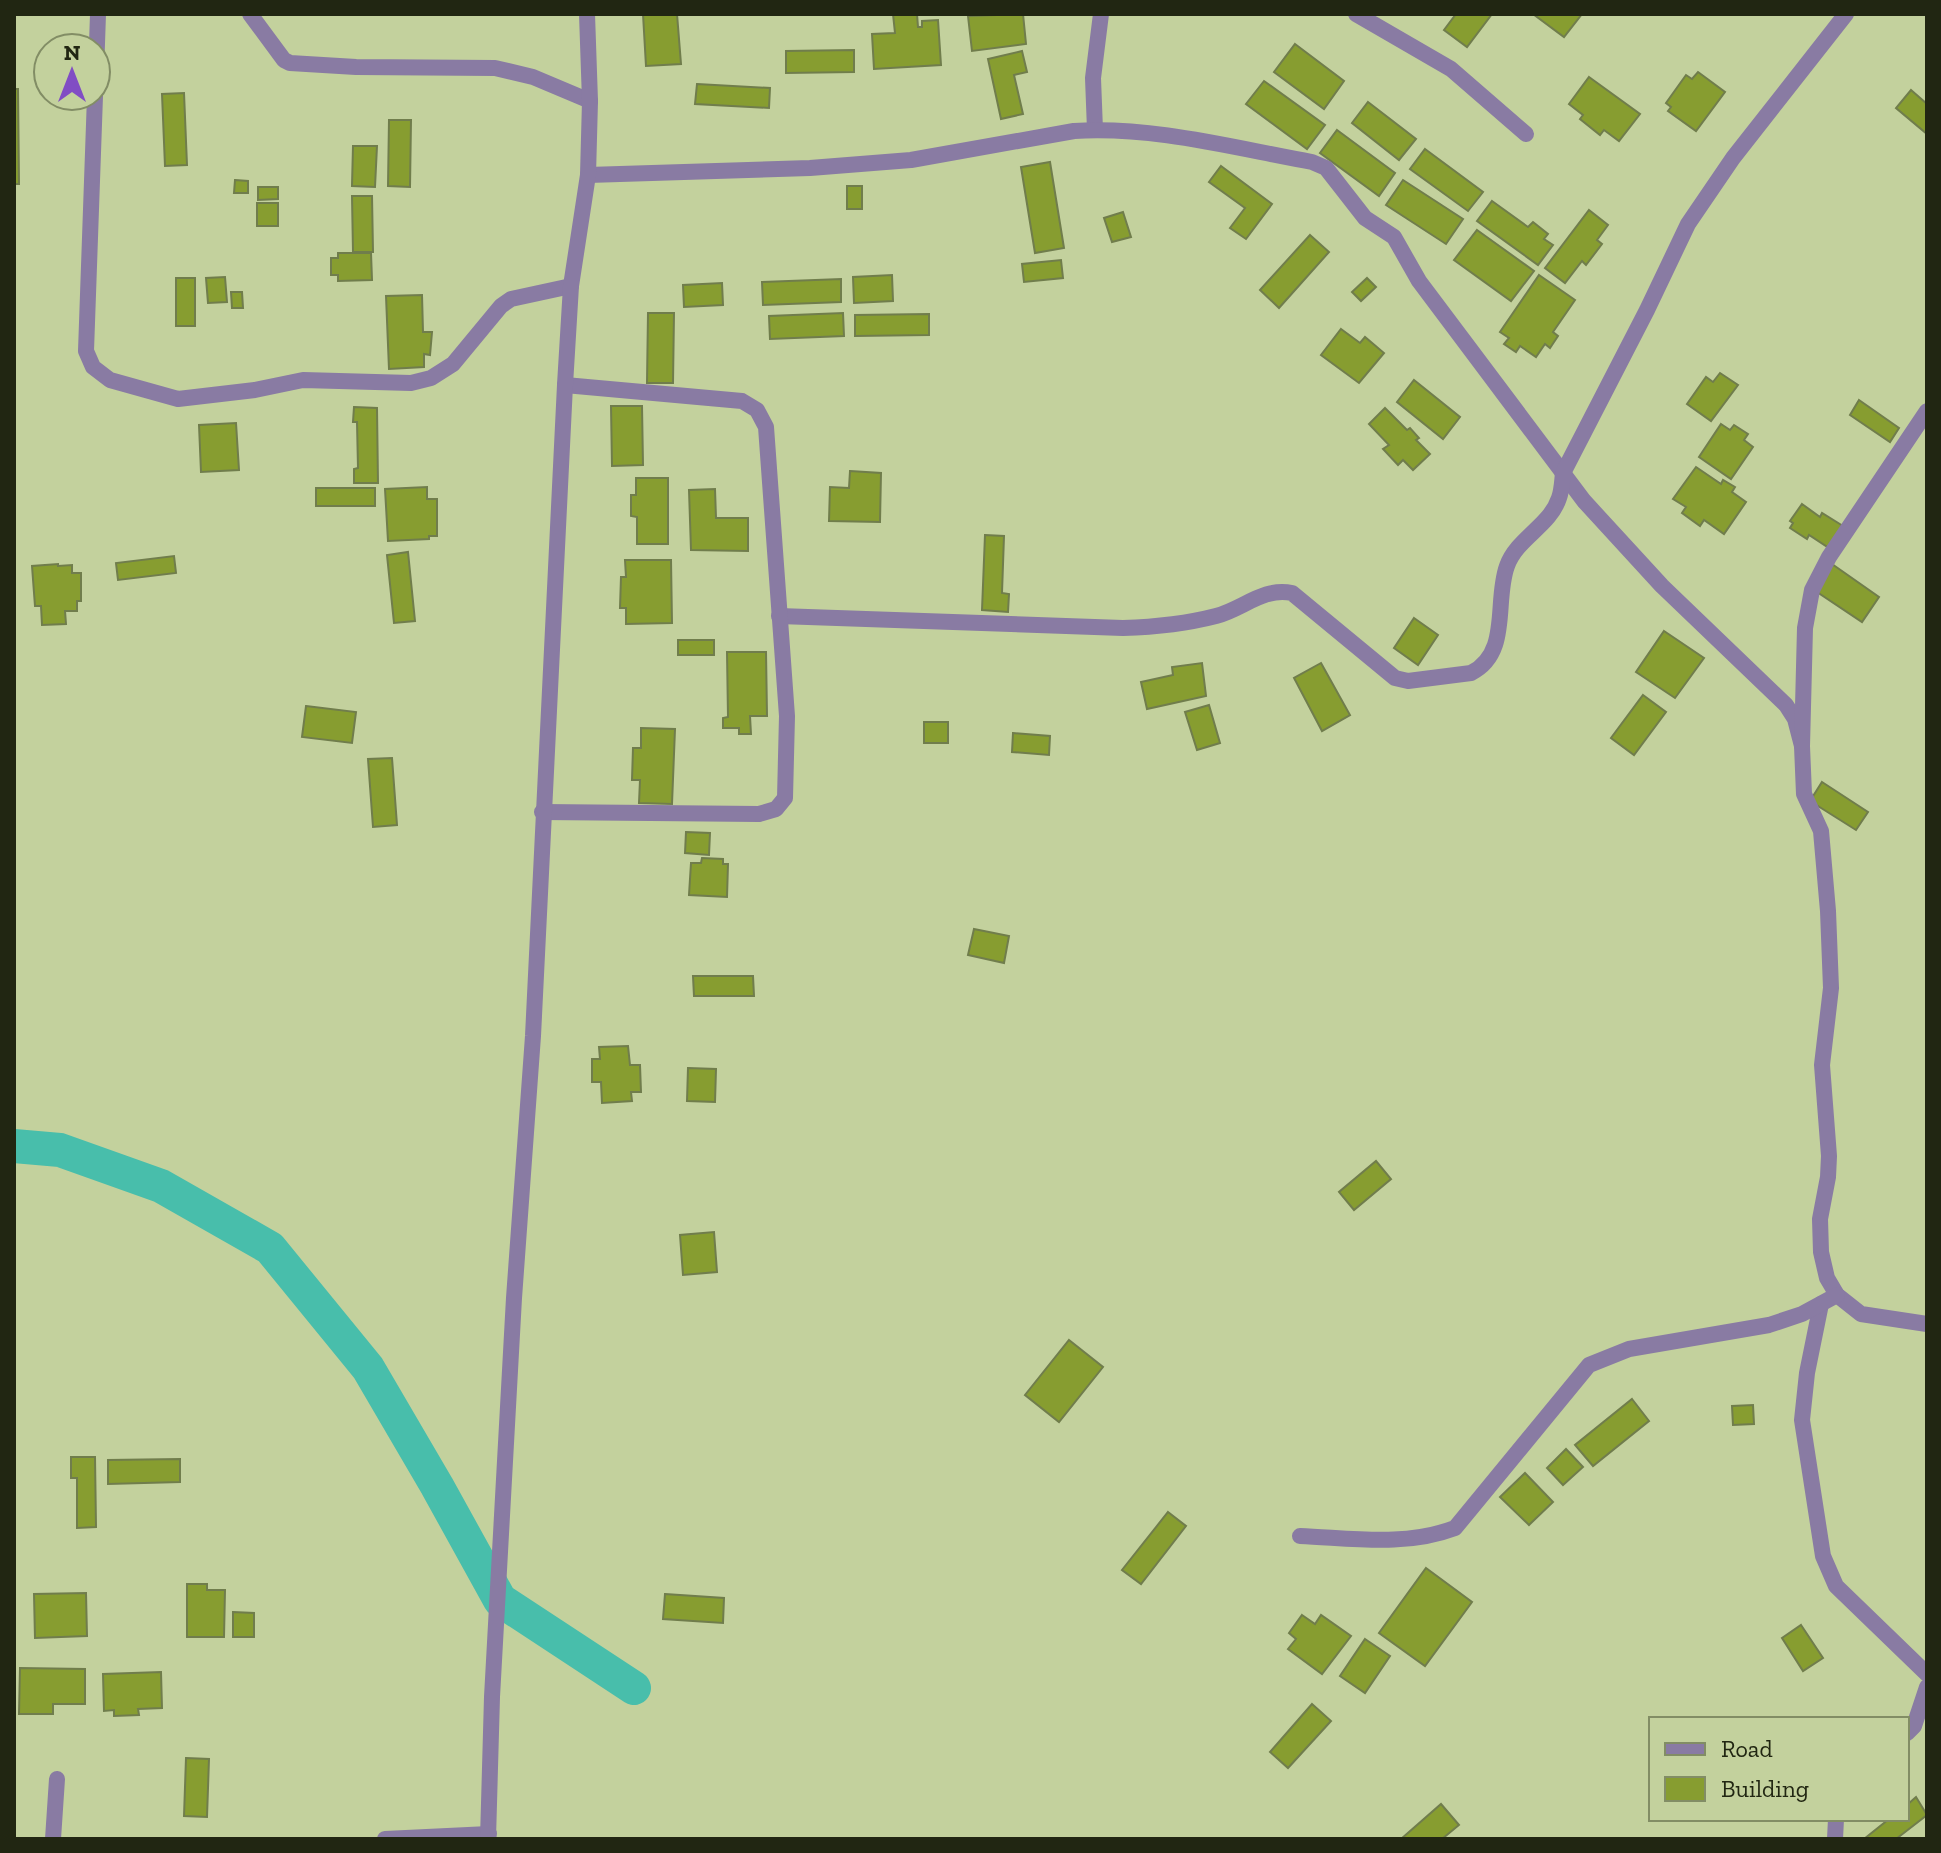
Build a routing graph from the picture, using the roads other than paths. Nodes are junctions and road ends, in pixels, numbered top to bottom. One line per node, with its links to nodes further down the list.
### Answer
1 (250, 14): 6 (street)
2 (587, 14): 6 (street)
3 (1101, 14): 8 (street)
4 (1356, 14): 9 (street)
5 (1846, 14): 14 (street)
6 (590, 101): 10 (street)
7 (94, 112): 11 (street)
8 (1095, 130): 10 (street); 14 (street)
9 (1526, 134)
10 (588, 175): 11 (street)
11 (571, 286): 12 (street)
12 (565, 385): 15 (street); 17 (street)
13 (1927, 411): 16 (street)
14 (1563, 473): 15 (street); 16 (street)
15 (779, 616): 17 (street)
16 (1802, 746): 18 (street)
17 (542, 812): 26 (street)
18 (1837, 1295): 19 (street); 20 (street)
19 (1821, 1304): 21 (street); 22 (street)
20 (1927, 1324)
21 (1300, 1536)
22 (1927, 1674)
23 (1927, 1687): 24 (street)
24 (1909, 1731)
25 (57, 1779): 27 (street)
26 (488, 1837): 28 (street)
27 (53, 1839)
28 (385, 1839)

